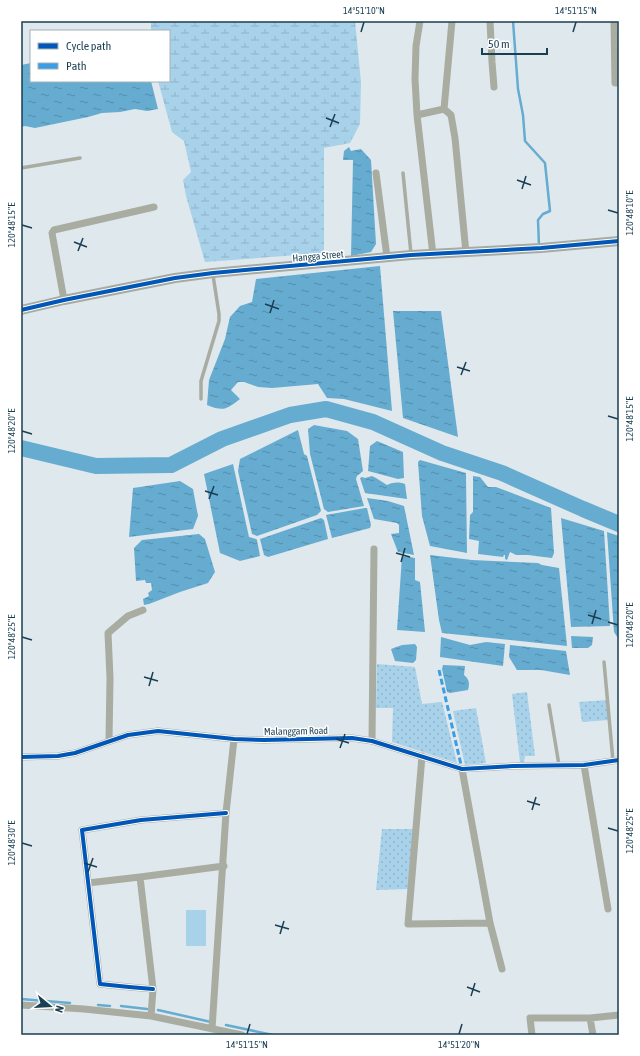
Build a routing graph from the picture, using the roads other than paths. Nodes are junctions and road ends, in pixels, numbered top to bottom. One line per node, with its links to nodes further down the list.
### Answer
1 (420, 21): 9 (street)
2 (452, 21): 8 (street)
3 (490, 21): 7 (street)
4 (614, 21): 5 (street)
5 (617, 37): 6 (street)
6 (619, 83)
7 (494, 87)
8 (444, 109): 9 (street); 16 (street)
9 (416, 115): 18 (street)
10 (80, 158): 11 (lane)
11 (21, 168)
12 (403, 173): 17 (lane)
13 (376, 174): 19 (street)
14 (154, 207): 21 (street)
15 (619, 241): 16 (street, Hangga Street)
16 (466, 253): 18 (street, Hangga Street)
17 (411, 255): 18 (street, Hangga Street); 19 (street, Hangga Street)
18 (433, 255)
19 (387, 257): 20 (street, Hangga Street)
20 (213, 274): 21 (street, Hangga Street); 23 (lane)
21 (64, 300): 22 (street, Hangga Street)
22 (21, 310)
23 (201, 399)
24 (374, 549): 30 (street)
25 (144, 610): 29 (street)
26 (604, 662): 33 (lane)
27 (549, 705): 34 (lane)
28 (234, 739): 29 (street, Malanggam Road); 30 (street, Malanggam Road); 37 (street)
29 (109, 741): 32 (street, Malanggam Road)
30 (372, 741): 31 (street, Malanggam Road)
31 (422, 756): 36 (street, Malanggam Road); 42 (street)
32 (21, 757)
33 (616, 760): 35 (street, Malanggam Road)
34 (559, 765): 35 (street, Malanggam Road); 36 (street, Malanggam Road)
35 (584, 765): 41 (street)
36 (462, 769): 42 (street)
37 (226, 813): 38 (street); 40 (street)
38 (224, 866): 39 (street); 49 (street)
39 (140, 877): 40 (street); 44 (street)
40 (88, 883): 44 (street)
41 (608, 910)
42 (490, 923): 43 (street)
43 (502, 968)
44 (153, 989): 47 (street)
45 (21, 1005): 47 (street)
46 (619, 1015): 48 (street)
47 (151, 1016): 49 (street)
48 (590, 1018): 51 (street); 52 (street)
49 (212, 1029): 50 (street)
50 (242, 1035)
51 (532, 1035)
52 (593, 1035)

